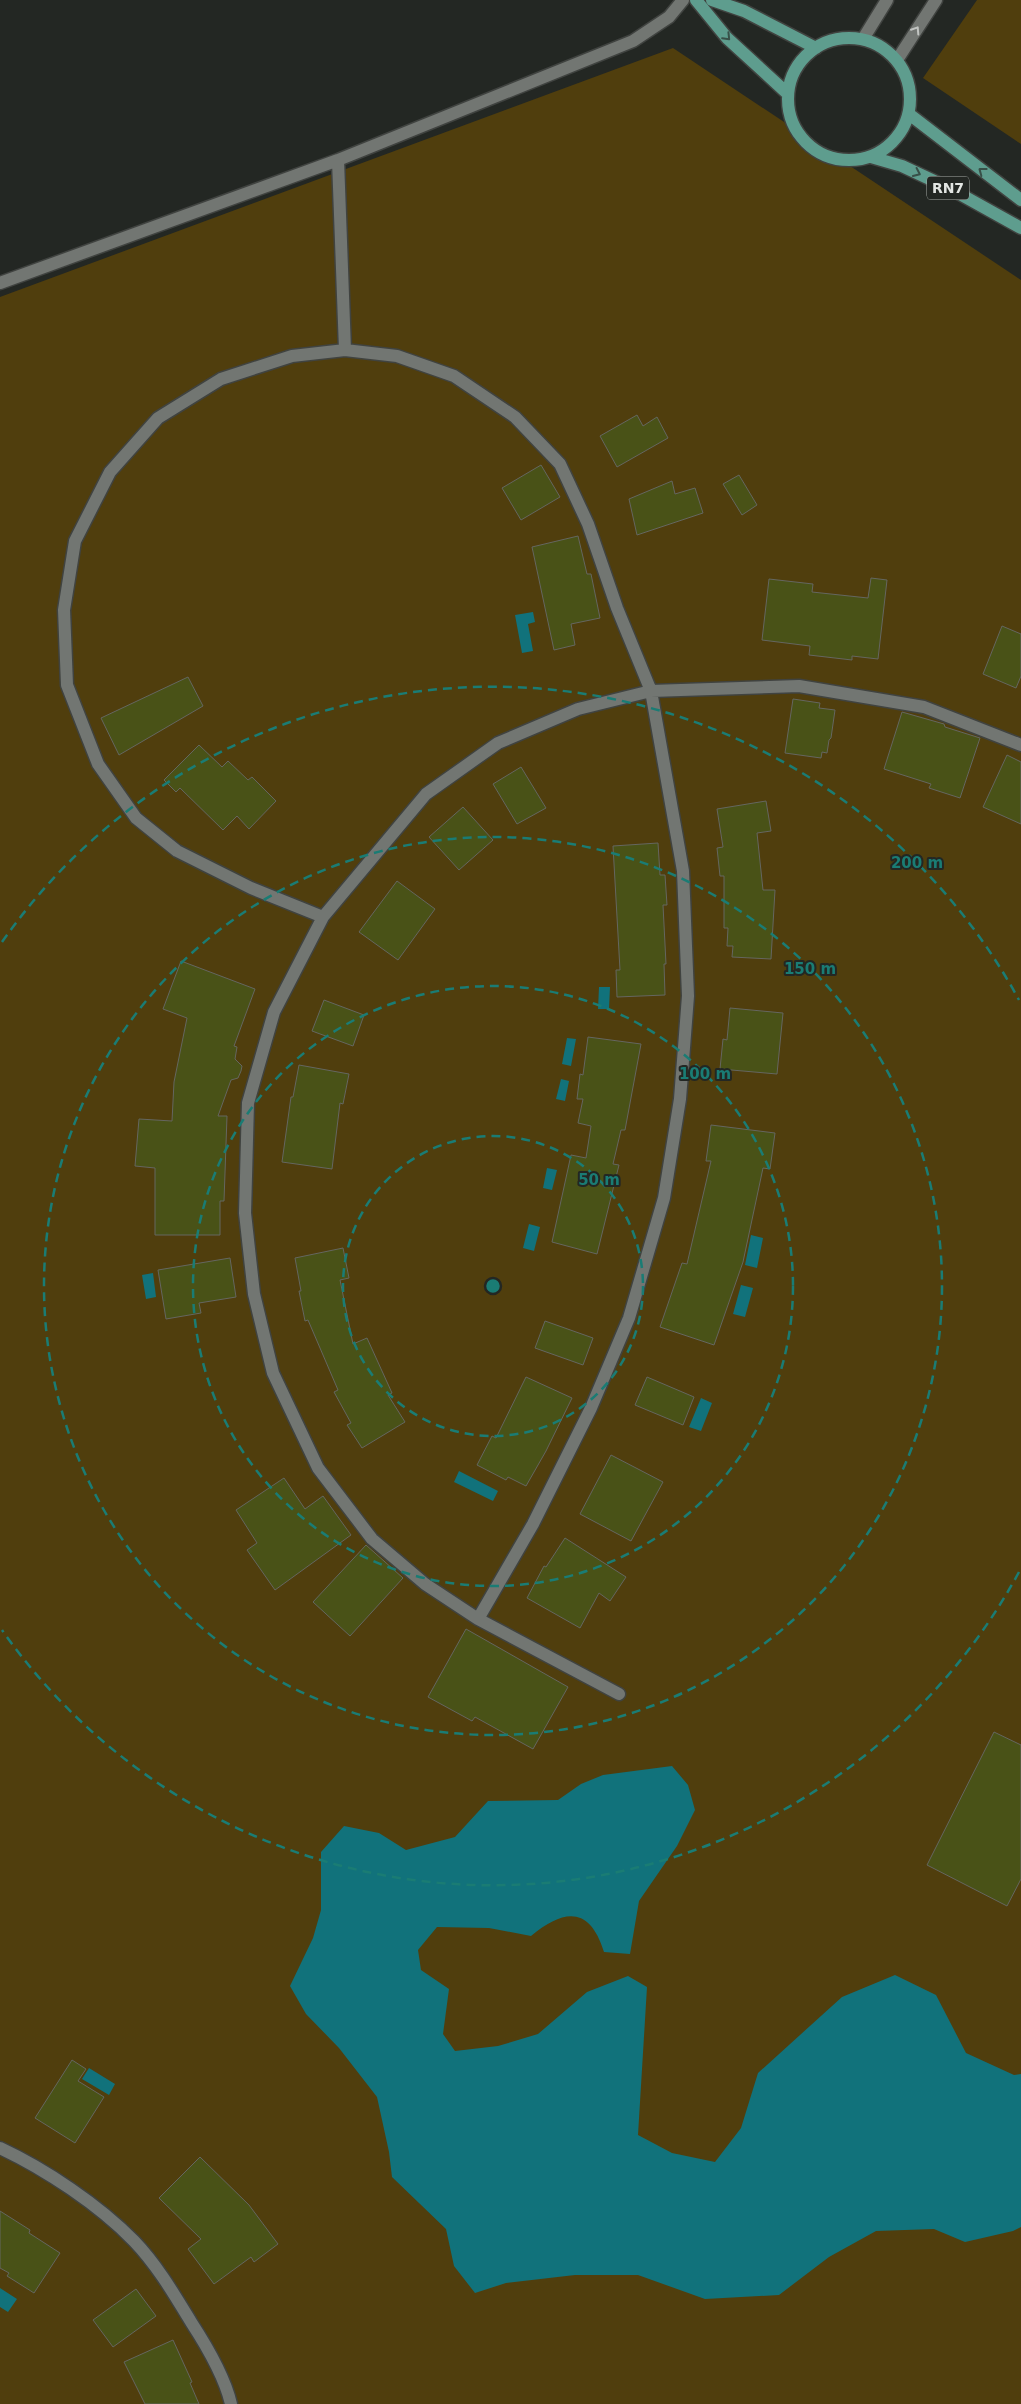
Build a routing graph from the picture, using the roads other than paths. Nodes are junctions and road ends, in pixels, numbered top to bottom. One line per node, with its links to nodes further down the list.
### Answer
1 (683, 0): 12 (street)
2 (696, 0): 9 (main road, one-way to 9)
3 (712, 0): 7 (main road)
4 (887, 0): 6 (street)
5 (936, 0): 8 (street, one-way to 5)
6 (863, 40): 7 (main road, RN7); 8 (main road, RN7)
7 (816, 48): 9 (main road, RN7)
8 (897, 60): 10 (main road, RN7)
9 (788, 94): 11 (main road, RN7)
10 (909, 114): 11 (main road, RN7); 13 (main road, RN7, one-way to 10)
11 (871, 157): 14 (main road, RN7, one-way to 14)
12 (338, 160): 15 (street); 16 (street)
13 (1021, 200)
14 (1021, 228)
15 (0, 283)
16 (345, 350): 17 (street); 19 (street)
17 (651, 691): 18 (street); 19 (street); 20 (street)
18 (1021, 745)
19 (323, 918): 20 (street)
20 (478, 1618): 21 (street)
21 (619, 1694)
22 (0, 2148): 23 (street)
23 (231, 2404)

